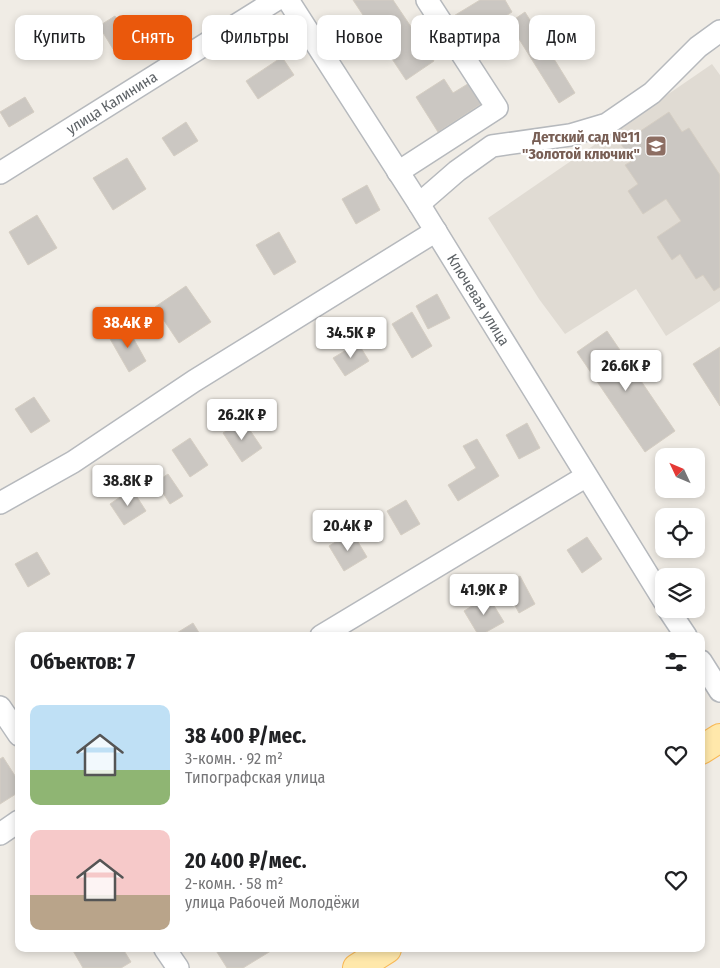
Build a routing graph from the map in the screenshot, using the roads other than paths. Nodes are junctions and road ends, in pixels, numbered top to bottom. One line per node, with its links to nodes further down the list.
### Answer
1 (276, 0): 6 (street, улица Калинина)
2 (288, 0): 5 (street, Ключевая улица)
3 (427, 0): 5 (street)
4 (720, 31): 7 (street)
5 (398, 172): 7 (street, Ключевая улица)
6 (0, 173)
7 (419, 204): 8 (street, Ключевая улица)
8 (436, 231): 9 (street, Ключевая улица); 10 (street)
9 (585, 477): 11 (street, Ключевая улица); 13 (street)
10 (0, 503)
11 (655, 587)
12 (674, 618): 14 (street)
13 (327, 632)
14 (683, 632)
15 (705, 667): 16 (street)
16 (720, 691)
17 (0, 707): 18 (street)
18 (15, 729)
19 (720, 738): 20 (main road)
20 (705, 747)
21 (15, 824): 22 (street)
22 (0, 834)
23 (167, 952): 25 (street)
24 (383, 952): 26 (main road)
25 (178, 968)
26 (357, 968)

